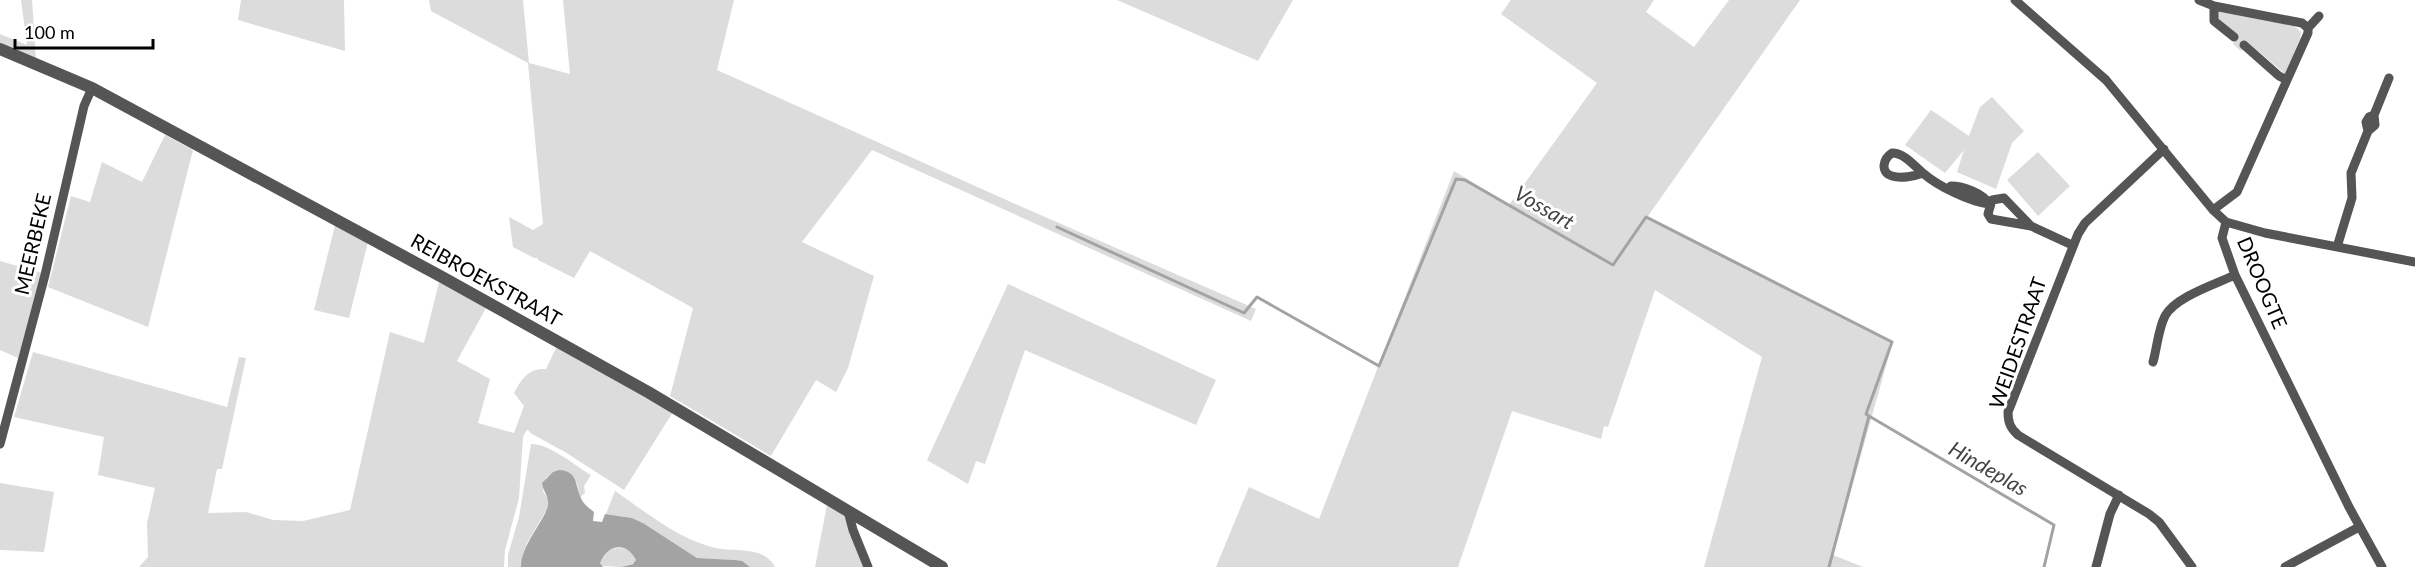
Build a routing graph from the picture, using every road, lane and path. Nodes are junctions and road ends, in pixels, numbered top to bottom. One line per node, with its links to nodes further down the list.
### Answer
1 (2015, 0): 12 (street, DROOGTE)
2 (2199, 0): 3 (street)
3 (2214, 6): 5 (street); 6 (street)
4 (2319, 16): 5 (street)
5 (2308, 28): 10 (street)
6 (2234, 37)
7 (2244, 45): 10 (street)
8 (0, 49): 11 (street, REIBROEKSTRAAT)
9 (2389, 78): 19 (street)
10 (2286, 80): 15 (street)
11 (92, 88): 23 (street, MEERBEKE); 25 (street, REIBROEKSTRAAT)
12 (2164, 149): 15 (street, DROOGTE); 18 (street, WEIDESTRAAT)
13 (1923, 173): 14 (street)
14 (1989, 204): 17 (street); 17 (street)
15 (2212, 210): 16 (street, DROOGTE)
16 (2226, 222): 19 (street); 21 (street, DROOGTE)
17 (2031, 226): 18 (street)
18 (2072, 246): 24 (street, WEIDESTRAAT)
19 (2337, 247): 20 (street)
20 (2415, 262)
21 (2235, 275): 22 (street); 26 (street, DROOGTE)
22 (2153, 362)
23 (0, 444)
24 (2119, 495): 29 (street); 30 (street, WEIDESTRAAT)
25 (848, 511): 27 (street); 28 (street, REIBROEKSTRAAT)
26 (2359, 527): 31 (street); 32 (street, DROOGTE)
27 (868, 567)
28 (942, 567)
29 (2096, 567)
30 (2192, 567)
31 (2285, 567)
32 (2382, 567)

